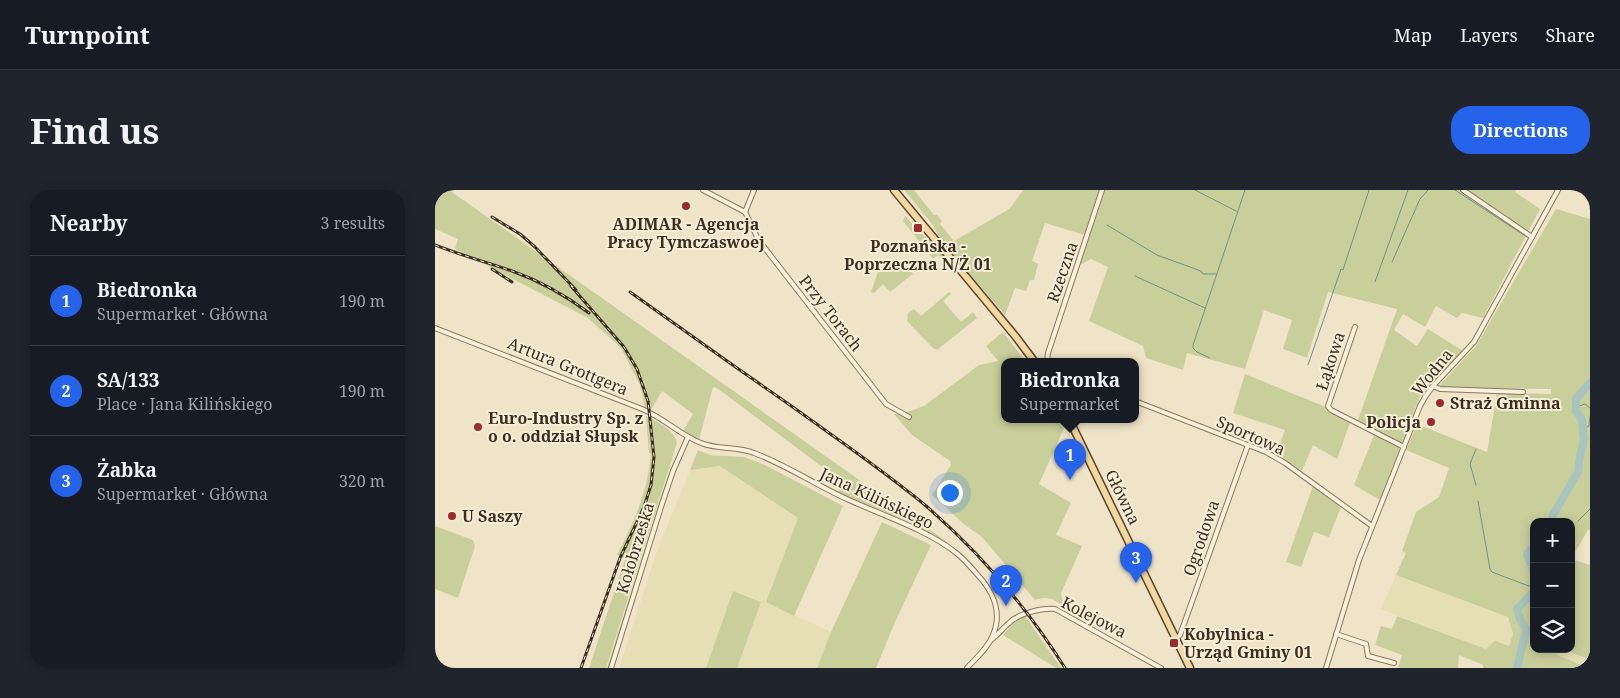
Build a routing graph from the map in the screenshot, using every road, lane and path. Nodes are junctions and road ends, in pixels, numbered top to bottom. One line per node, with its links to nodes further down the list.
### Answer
1 (703, 190): 7 (street)
2 (754, 190): 7 (street)
3 (894, 190): 11 (main road)
4 (1102, 190): 12 (street, Rzeczna)
5 (1463, 190): 8 (street)
6 (1558, 190): 8 (street, Wodna)
7 (745, 212): 16 (street, Przy Torach)
8 (1532, 237): 13 (street, Wodna)
9 (1355, 327): 20 (street, Łąkowa)
10 (435, 328): 18 (street, Artura Grottgera)
11 (1032, 358)
12 (1047, 358)
13 (1433, 386): 14 (street); 20 (street, Wodna)
14 (1523, 392)
15 (1139, 403): 19 (street, Sportowa)
16 (909, 417)
17 (1071, 423): 23 (main road, Główna)
18 (688, 437): 24 (street, Jana Kilińskiego); 26 (street, Kołobrzeska)
19 (1248, 445): 21 (street, Sportowa); 23 (street, Ogrodowa)
20 (1404, 447): 21 (street, Wodna)
21 (1372, 526): 22 (street, Wodna)
22 (1335, 634): 25 (street); 30 (street, Wodna)
23 (1176, 639): 29 (main road, Główna)
24 (990, 640): 27 (street); 28 (street, Kolejowa)
25 (1393, 663)
26 (611, 668)
27 (967, 668)
28 (1161, 668)
29 (1190, 668)
30 (1326, 668)

